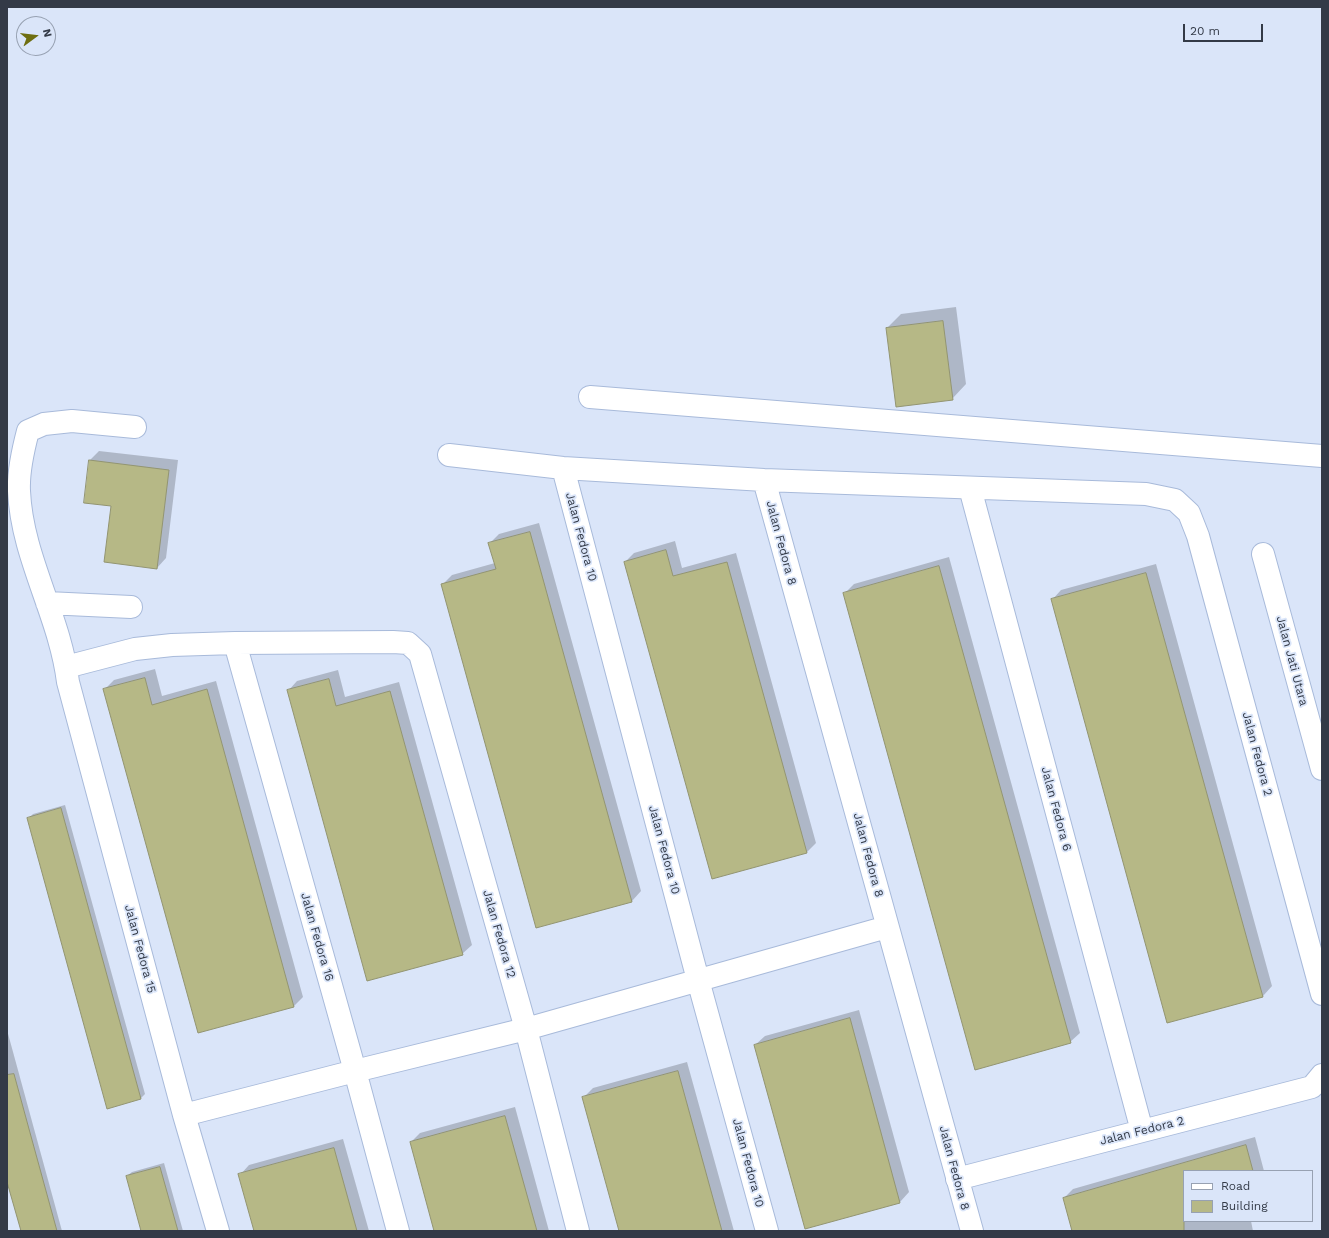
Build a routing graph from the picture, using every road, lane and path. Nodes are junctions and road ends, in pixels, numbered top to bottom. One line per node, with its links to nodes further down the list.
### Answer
1 (590, 397): 4 (street)
2 (135, 427): 9 (street, Jalan Fedora 15)
3 (449, 455): 5 (street)
4 (1322, 456)
5 (563, 468): 6 (street); 15 (street, Jalan Fedora 10)
6 (764, 480): 7 (street); 14 (street, Jalan Fedora 8)
7 (970, 488): 16 (street, Jalan Fedora 2); 21 (street, Jalan Fedora 6)
8 (1263, 554): 13 (street, Jalan Jati Utara)
9 (47, 603): 10 (street); 12 (street, Jalan Fedora 15)
10 (131, 608)
11 (235, 643): 12 (street); 17 (street, Jalan Fedora 12); 18 (street, Jalan Fedora 16)
12 (66, 666): 20 (street, Jalan Fedora 15)
13 (1322, 769)
14 (888, 926): 15 (street); 22 (street, Jalan Fedora 8)
15 (698, 980): 17 (street); 26 (street, Jalan Fedora 10)
16 (1322, 994)
17 (526, 1029): 18 (street); 25 (street, Jalan Fedora 12)
18 (355, 1071): 20 (street); 24 (street, Jalan Fedora 16)
19 (1322, 1075): 21 (street, Jalan Fedora 2)
20 (184, 1115): 23 (street, Jalan Fedora 15)
21 (1142, 1131): 22 (street, Jalan Fedora 2)
22 (957, 1179): 27 (street, Jalan Fedora 8)
23 (218, 1231)
24 (398, 1231)
25 (578, 1231)
26 (767, 1231)
27 (972, 1231)

